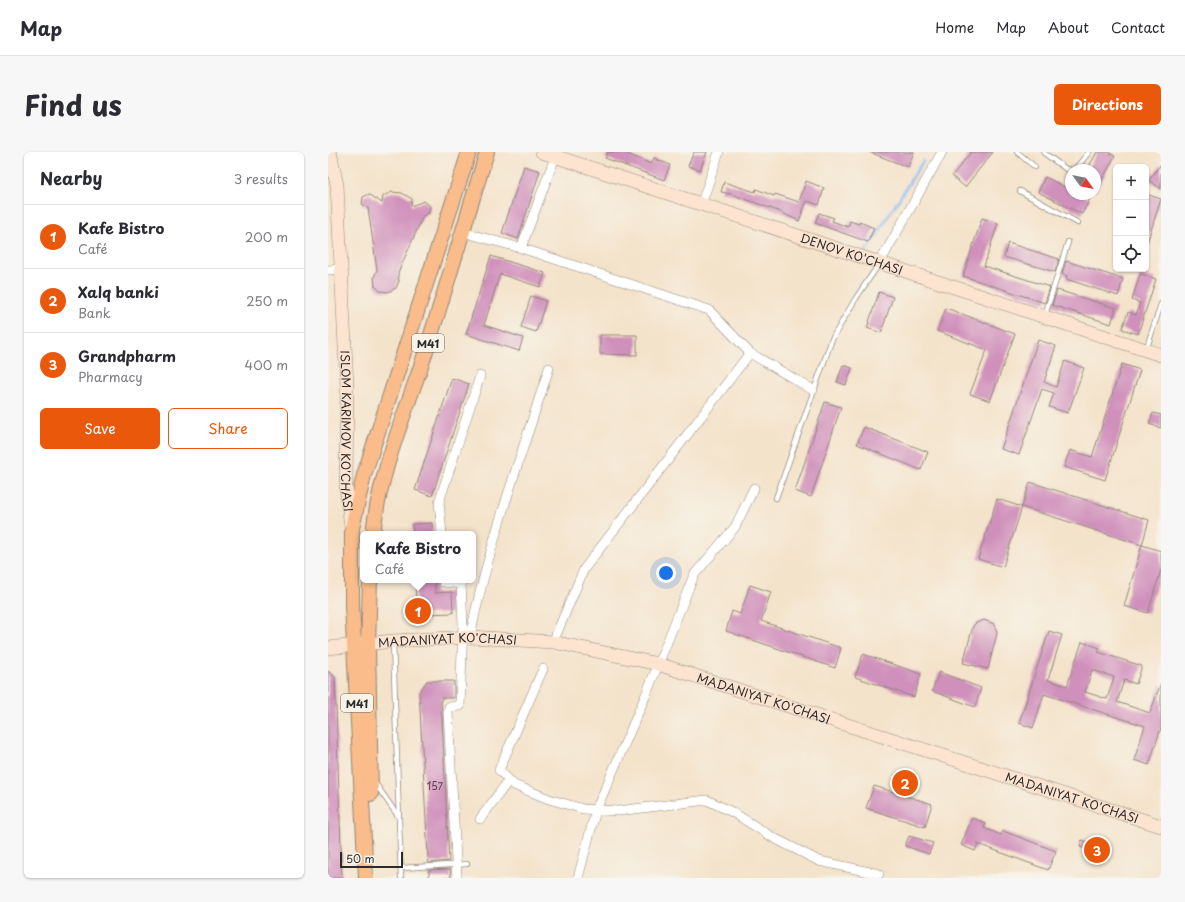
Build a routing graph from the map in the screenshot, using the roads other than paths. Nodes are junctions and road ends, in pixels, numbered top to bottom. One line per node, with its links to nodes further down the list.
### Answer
1 (330, 152): 21 (street, ISLOM KARIMOV KO'CHASI)
2 (469, 152): 32 (main road, M41)
3 (487, 152): 17 (main road, M41)
4 (542, 152): 10 (street, DENOV KO'CHASI)
5 (719, 152): 15 (street)
6 (942, 152): 20 (street)
7 (1017, 152): 12 (lane)
8 (1089, 152): 11 (lane)
9 (1044, 153): 13 (lane)
10 (557, 154): 15 (street, DENOV KO'CHASI); 19 (street)
11 (1079, 164)
12 (1035, 167)
13 (1065, 168)
14 (1020, 191): 16 (lane)
15 (701, 204): 20 (street, DENOV KO'CHASI)
16 (1078, 223)
17 (462, 232): 19 (street); 33 (main road, M41)
18 (1068, 242): 23 (lane)
19 (521, 248): 25 (street)
20 (879, 264): 23 (street, DENOV KO'CHASI); 29 (lane)
21 (334, 270): 32 (street, ISLOM KARIMOV KO'CHASI)
22 (1161, 304): 24 (lane)
23 (1044, 317): 24 (street, DENOV KO'CHASI)
24 (1146, 350): 26 (street, DENOV KO'CHASI)
25 (750, 353): 29 (street); 39 (street)
26 (1161, 355)
27 (549, 368): 37 (street)
28 (480, 376): 34 (street)
29 (813, 390): 31 (lane)
30 (754, 488): 42 (street)
31 (776, 498)
32 (352, 528): 40 (main road, ISLOM KARIMOV KO'CHASI / M41)
33 (373, 531)
34 (442, 531)
35 (370, 583): 40 (main road, ISLOM KARIMOV KO'CHASI / M41)
36 (452, 583): 37 (street)
37 (466, 637): 38 (street, MADANIYAT KO'CHASI); 39 (street, MADANIYAT KO'CHASI); 51 (street)
38 (393, 641): 40 (street, MADANIYAT KO'CHASI); 47 (lane)
39 (553, 642): 42 (street, MADANIYAT KO'CHASI)
40 (361, 645): 41 (street, MADANIYAT KO'CHASI); 44 (main road, ISLOM KARIMOV KO'CHASI / M41); 54 (main road, ISLOM KARIMOV KO'CHASI / M41)
41 (328, 648)
42 (658, 664): 46 (street); 49 (street, MADANIYAT KO'CHASI)
43 (543, 669): 45 (street)
44 (371, 776): 47 (lane); 55 (main road, ISLOM KARIMOV KO'CHASI / M41)
45 (509, 780): 46 (street); 48 (street)
46 (596, 810): 53 (street); 58 (street)
47 (398, 816): 52 (lane)
48 (480, 819)
49 (1161, 826)
50 (467, 864): 51 (lane)
51 (456, 865): 52 (lane); 57 (street)
52 (401, 868): 56 (lane)
53 (879, 874)
54 (366, 878)
55 (374, 878)
56 (401, 878)
57 (457, 878)
58 (578, 878)

